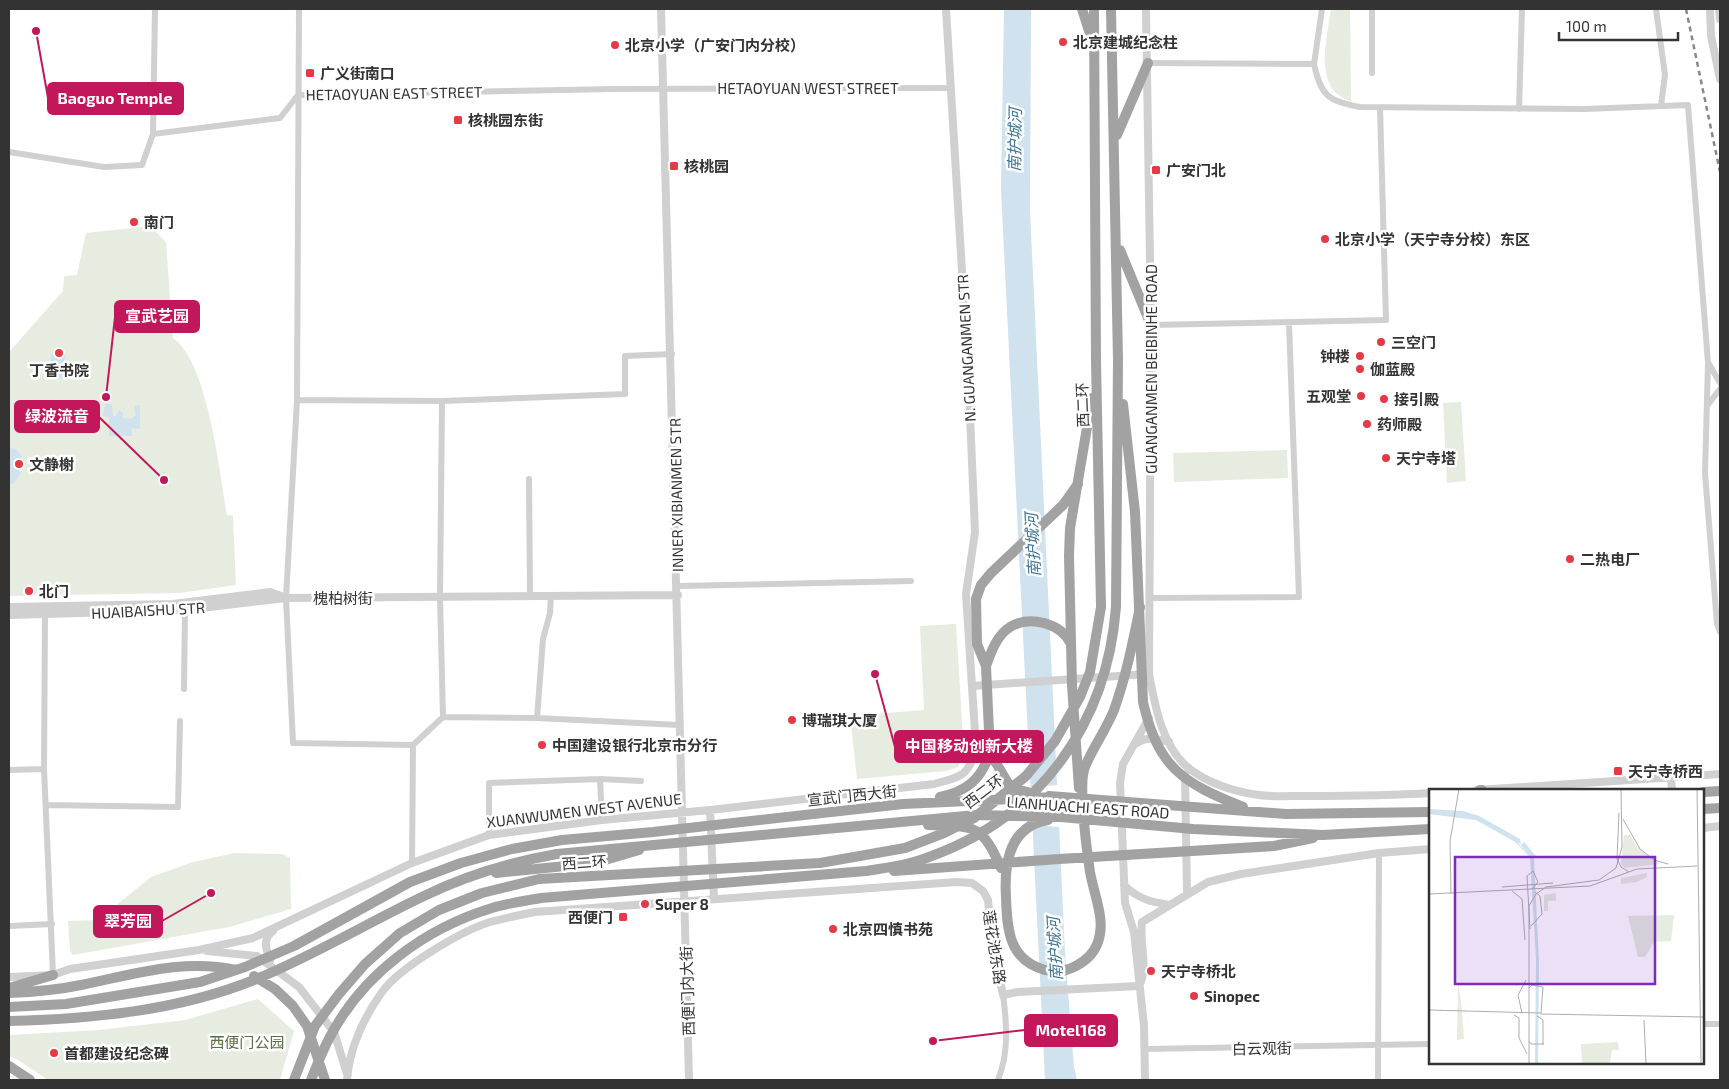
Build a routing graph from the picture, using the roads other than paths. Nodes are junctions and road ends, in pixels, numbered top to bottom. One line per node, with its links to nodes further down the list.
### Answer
1 (155, 9): 29 (street)
2 (299, 9): 25 (street)
3 (662, 9): 24 (street, INNER XIBIANMEN STR)
4 (946, 9): 23 (street, N. GUANGANMEN STR)
5 (1082, 9): 18 (highway)
6 (1094, 9): 18 (highway, 西二环)
7 (1112, 9): 17 (highway, 西二环)
8 (1119, 9): 17 (highway)
9 (1146, 9): 19 (street, GUANGANMEN BEIBINHE ROAD)
10 (1322, 9): 20 (street)
11 (1372, 9): 21 (street)
12 (1522, 9): 28 (street)
13 (1656, 9): 26 (street)
14 (1710, 9): 22 (street)
15 (1719, 9): 16 (street)
16 (1720, 19)
17 (1112, 32): 30 (highway, 西二环)
18 (1095, 63): 37 (highway, 西二环)
19 (1148, 63): 20 (street); 30 (highway); 34 (street, GUANGANMEN BEIBINHE ROAD)
20 (1314, 64): 27 (street)
21 (1372, 73)
22 (1720, 79)
23 (951, 88): 24 (street, HETAOYUAN WEST STREET); 63 (street, N. GUANGANMEN STR)
24 (664, 89): 25 (street, HETAOYUAN EAST STREET); 35 (street, INNER XIBIANMEN STR)
25 (298, 95): 29 (street, HETAOYUAN EAST STREET); 41 (street)
26 (1661, 106): 28 (street); 38 (street)
27 (1380, 108): 28 (street); 33 (street)
28 (1519, 109)
29 (153, 134): 31 (street)
30 (1116, 138): 32 (highway, 西二环)
31 (9, 152)
32 (1117, 244): 34 (highway); 36 (highway, 西二环)
33 (1289, 323): 34 (street); 53 (street)
34 (1151, 325): 53 (street, GUANGANMEN BEIBINHE ROAD)
35 (672, 354): 42 (street); 47 (street, INNER XIBIANMEN STR)
36 (1118, 360): 55 (highway); 113 (highway, 西二环)
37 (1096, 362): 45 (highway); 70 (highway, 西二环)
38 (1708, 363): 39 (street); 43 (street)
39 (1720, 383)
40 (1720, 389): 43 (street)
41 (297, 400): 42 (street); 52 (street)
42 (442, 401): 51 (street)
43 (1707, 406): 59 (street)
44 (529, 479): 50 (street)
45 (1078, 484): 60 (highway); 62 (highway)
46 (911, 581): 47 (street)
47 (678, 586): 49 (street, INNER XIBIANMEN STR)
48 (551, 595): 49 (street, 槐柏树街); 50 (street, 槐柏树街); 67 (street)
49 (678, 595): 69 (street, INNER XIBIANMEN STR)
50 (530, 596): 51 (street, 槐柏树街)
51 (440, 597): 52 (street, 槐柏树街); 66 (street)
52 (286, 598): 56 (street, HUAIBAISHU STR); 57 (street, 槐柏树街); 73 (street)
53 (1151, 598): 61 (street, GUANGANMEN BEIBINHE ROAD)
54 (9, 607): 57 (street, 槐柏树街)
55 (1140, 607): 95 (highway); 96 (highway)
56 (185, 610): 57 (street, HUAIBAISHU STR); 64 (street)
57 (45, 611): 58 (street, HUAIBAISHU STR); 76 (street)
58 (9, 615)
59 (1720, 632)
60 (986, 666): 70 (highway); 74 (highway)
61 (1149, 674): 62 (street); 65 (street, GUANGANMEN BEIBINHE ROAD)
62 (1069, 683): 63 (street); 95 (highway)
63 (972, 686): 82 (street, N. GUANGANMEN STR)
64 (184, 689)
65 (1155, 708): 71 (street, GUANGANMEN BEIBINHE ROAD); 72 (street)
66 (443, 717): 67 (street); 73 (street)
67 (537, 718): 69 (street)
68 (180, 721): 90 (street)
69 (679, 726): 99 (street, INNER XIBIANMEN STR)
70 (1062, 730): 141 (highway, 西二环)
71 (1169, 742): 72 (street); 75 (street, GUANGANMEN BEIBINHE ROAD)
72 (1136, 744): 115 (street)
73 (413, 745): 112 (street)
74 (990, 753): 88 (highway); 89 (highway)
75 (1185, 764): 87 (street, GUANGANMEN BEIBINHE ROAD); 116 (street)
76 (44, 768): 77 (street); 90 (street)
77 (9, 770)
78 (1720, 774): 79 (street)
79 (1671, 778): 83 (street); 84 (street)
80 (600, 780): 81 (street); 101 (street); 109 (street)
81 (641, 781)
82 (934, 784): 94 (street, XUANWUMEN WEST AVENUE)
83 (1497, 789)
84 (1672, 789)
85 (1720, 791): 86 (highway)
86 (1704, 792)
87 (1429, 793)
88 (1055, 797): 89 (highway, 宣武门西大街); 96 (highway, LIANHUACHI EAST ROAD)
89 (903, 804): 131 (highway, XUANWUMEN WEST AVENUE)
90 (46, 805): 120 (street)
91 (1429, 805): 97 (highway)
92 (1720, 808): 93 (highway)
93 (1704, 809)
94 (710, 810): 99 (street, XUANWUMEN WEST AVENUE); 117 (street)
95 (1083, 810): 114 (highway)
96 (1252, 811): 97 (highway, LIANHUACHI EAST ROAD)
97 (1404, 812): 98 (highway, LIANHUACHI EAST ROAD)
98 (1429, 812)
99 (682, 813): 101 (street, XUANWUMEN WEST AVENUE); 118 (street, INNER XIBIANMEN STR)
100 (1061, 817): 105 (highway, LIANHUACHI EAST ROAD); 108 (highway, LIANHUACHI EAST ROAD); 114 (highway)
101 (602, 820): 109 (street, XUANWUMEN WEST AVENUE)
102 (1720, 826): 104 (street)
103 (1429, 828): 106 (highway, LIANHUACHI EAST ROAD)
104 (1704, 828)
105 (829, 830): 114 (highway); 132 (highway, LIANHUACHI EAST ROAD)
106 (1408, 830): 107 (highway); 108 (highway, LIANHUACHI EAST ROAD)
107 (1429, 833)
108 (1323, 835): 113 (highway)
109 (489, 836): 112 (street, XUANWUMEN WEST AVENUE)
110 (1429, 848): 111 (street)
111 (1379, 853): 116 (street); 136 (street)
112 (412, 863): 122 (street, XUANWUMEN WEST AVENUE)
113 (866, 871): 142 (highway, 西二环)
114 (1005, 878)
115 (1124, 885): 119 (street); 127 (street)
116 (1187, 894): 119 (street)
117 (714, 900): 118 (street, XUANWUMEN WEST AVENUE); 130 (street, 莲花池东路)
118 (684, 902): 139 (street, XUANWUMEN WEST AVENUE); 144 (street, 西便门内大街)
119 (1170, 905): 127 (street)
120 (52, 924): 121 (street); 125 (street)
121 (9, 926)
122 (274, 930): 123 (street, XUANWUMEN WEST AVENUE); 124 (street)
123 (199, 950): 124 (street, XUANWUMEN WEST AVENUE); 125 (street, XUANWUMEN WEST AVENUE)
124 (271, 966): 139 (street, XUANWUMEN WEST AVENUE)
125 (53, 975): 126 (street, XUANWUMEN WEST AVENUE); 128 (highway)
126 (9, 978)
127 (1139, 986): 130 (street, 莲花池东路); 137 (street)
128 (9, 988)
129 (9, 994): 143 (highway)
130 (1003, 995): 145 (street)
131 (9, 1007)
132 (9, 1021)
133 (1704, 1024): 134 (street)
134 (1720, 1024)
135 (1429, 1044): 136 (street, 白云观街)
136 (1378, 1047): 137 (street, 白云观街); 147 (street)
137 (1145, 1049): 146 (street)
138 (9, 1066): 140 (highway)
139 (347, 1078)
140 (30, 1080)
141 (294, 1080)
142 (311, 1080)
143 (325, 1080)
144 (689, 1080)
145 (998, 1080)
146 (1145, 1080)
147 (1378, 1080)

